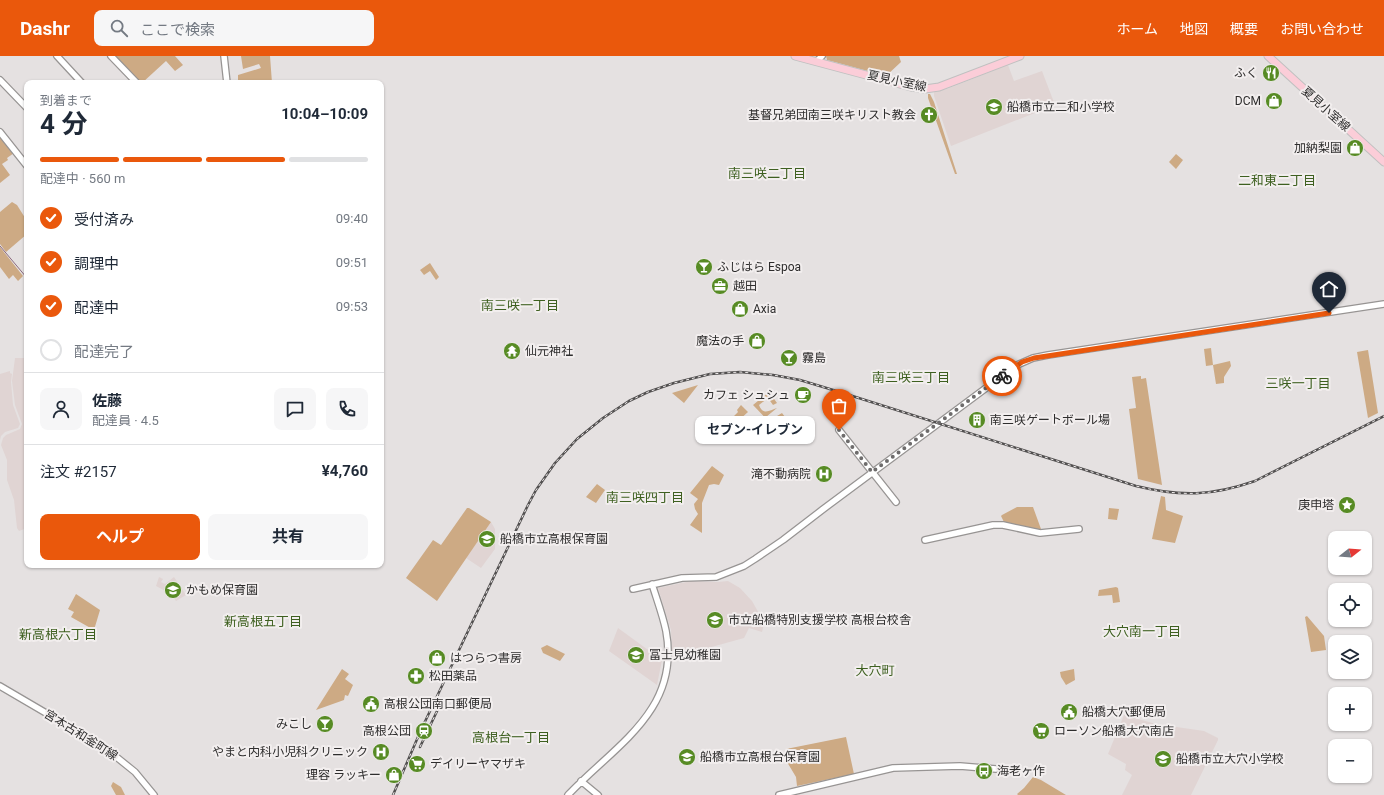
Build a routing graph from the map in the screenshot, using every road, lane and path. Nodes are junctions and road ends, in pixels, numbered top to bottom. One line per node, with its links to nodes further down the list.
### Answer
1 (57, 56): 9 (street)
2 (112, 56): 10 (street)
3 (224, 56): 11 (street)
4 (795, 56): 7 (main road, 夏見小室線)
5 (1020, 56): 7 (main road, 夏見小室線)
6 (1268, 56): 15 (main road, 夏見小室線)
7 (819, 59)
8 (0, 80): 12 (street)
9 (79, 80)
10 (133, 80)
11 (227, 80)
12 (24, 105)
13 (0, 132): 14 (street)
14 (24, 162)
15 (1384, 162)
16 (1384, 304): 18 (street)
17 (839, 430): 18 (street)
18 (872, 472): 19 (street); 22 (street)
19 (896, 502)
20 (1079, 529): 21 (street)
21 (925, 540)
22 (652, 584): 23 (street); 26 (street)
23 (633, 589)
24 (0, 686): 27 (street, 宮本古和釜町線)
25 (996, 769): 30 (street)
26 (581, 781): 28 (street); 29 (street)
27 (154, 795)
28 (568, 795)
29 (598, 795)
30 (779, 795)

